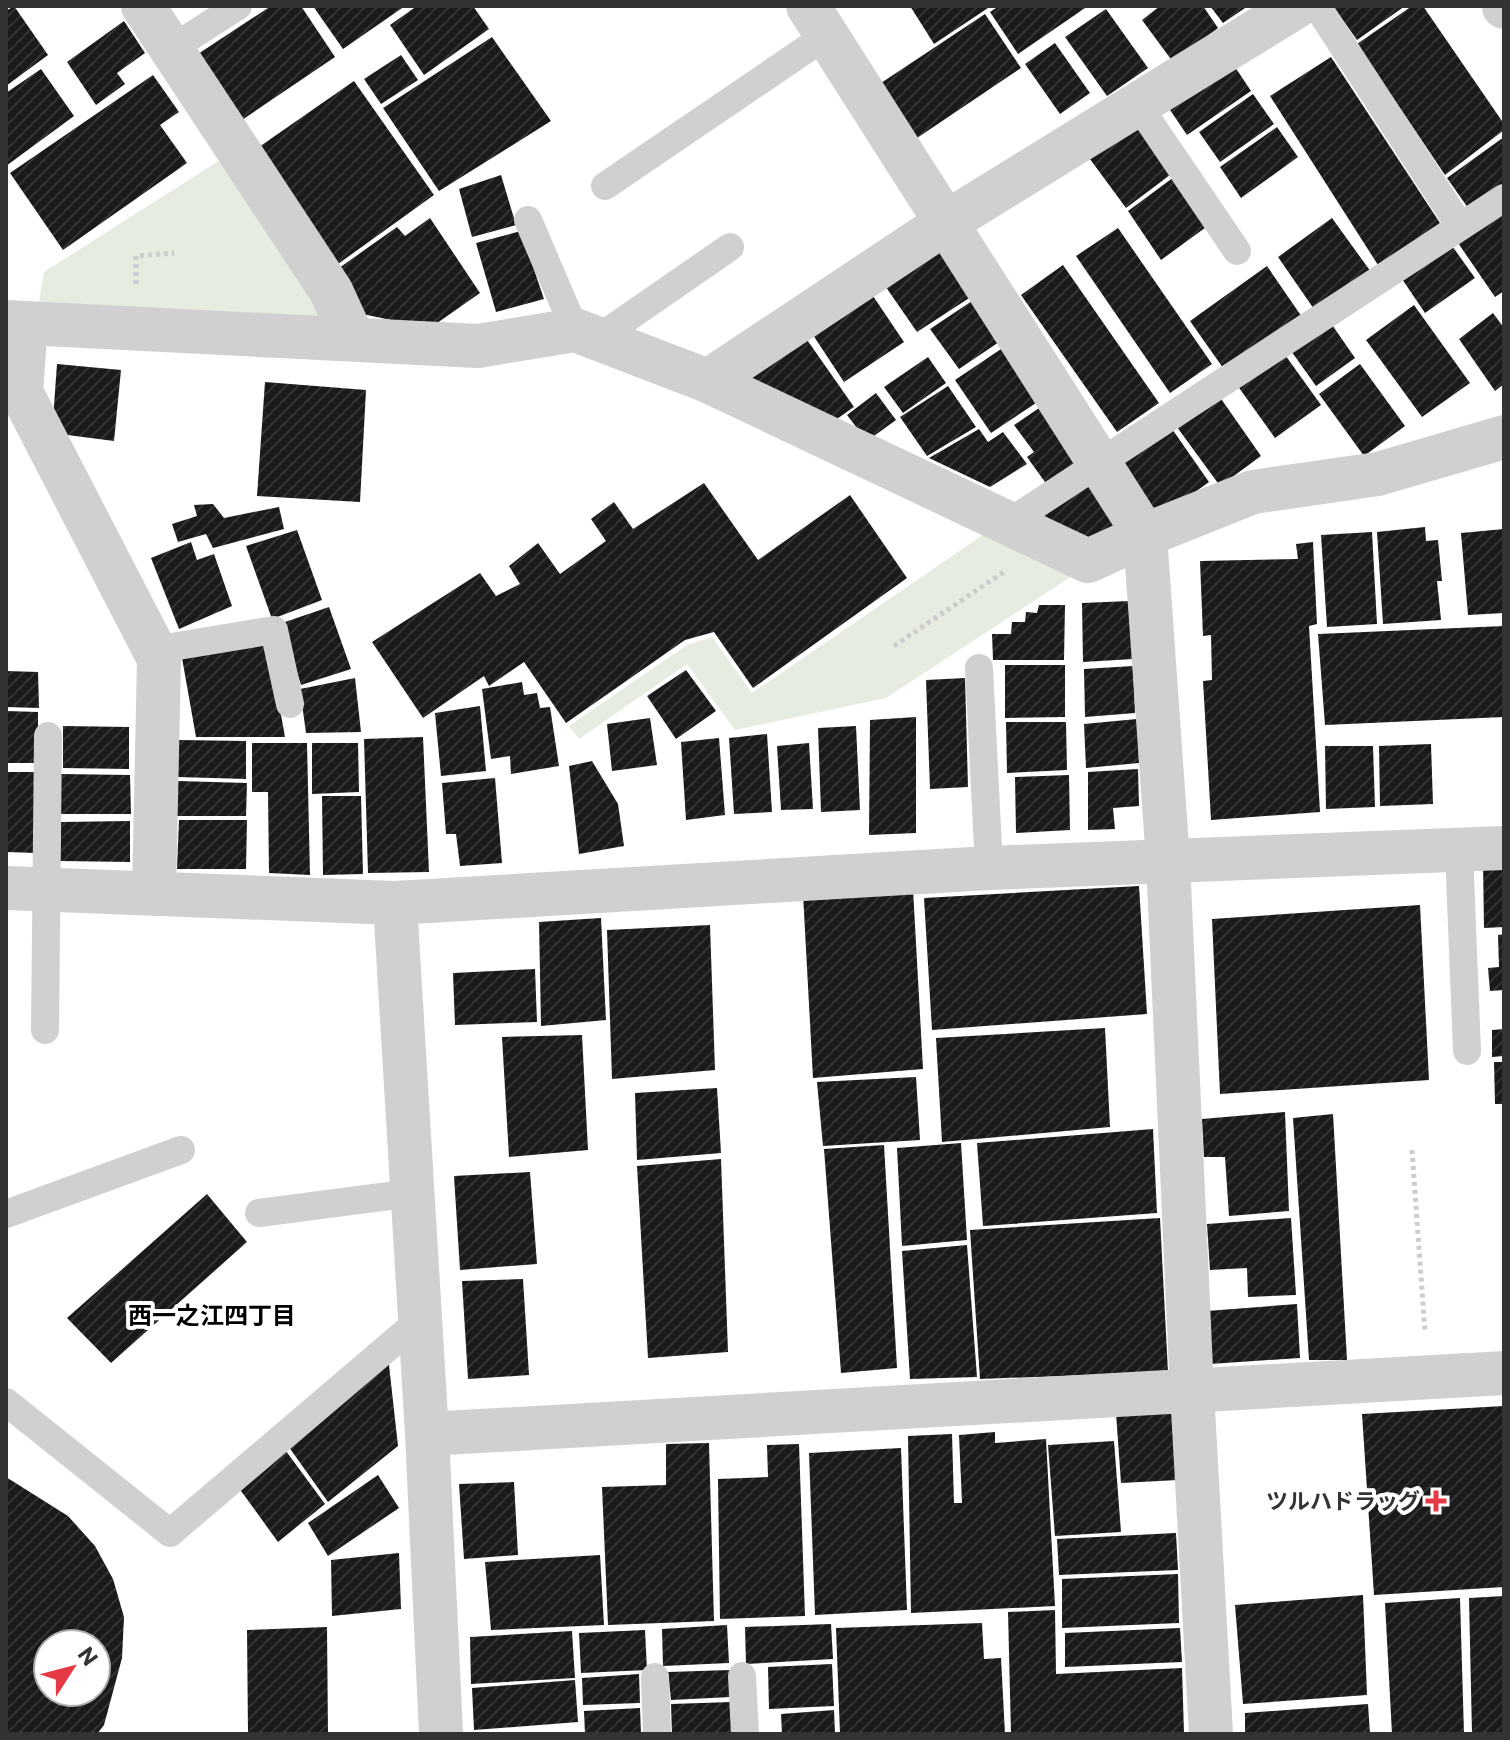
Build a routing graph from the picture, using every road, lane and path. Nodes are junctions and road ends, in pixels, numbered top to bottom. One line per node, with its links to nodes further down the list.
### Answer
1 (143, 6): 6 (street)
2 (238, 6): 6 (lane)
3 (1297, 6): 7 (street)
4 (1317, 6): 12 (lane)
5 (818, 20): 8 (lane); 11 (street)
6 (171, 49): 17 (street)
7 (1138, 105): 11 (street); 14 (lane)
8 (605, 186)
9 (1504, 198): 12 (lane)
10 (528, 220): 16 (lane)
11 (947, 222): 18 (street); 20 (street)
12 (1460, 226): 20 (lane)
13 (730, 247): 16 (lane)
14 (1237, 251)
15 (16, 323): 17 (street); 25 (street)
16 (586, 334): 17 (street); 18 (street)
17 (353, 339)
18 (708, 381): 21 (street)
19 (1504, 437): 22 (street)
20 (1099, 462): 21 (lane); 22 (street)
21 (1008, 523): 23 (street)
22 (1145, 535): 23 (street); 31 (street)
23 (1049, 542): 24 (path)
24 (894, 646)
25 (154, 650): 27 (lane); 34 (street)
26 (979, 668): 32 (lane)
27 (290, 704)
28 (48, 736): 33 (lane)
29 (1504, 848): 30 (street)
30 (1459, 851): 31 (street); 37 (lane)
31 (1168, 861): 32 (street); 46 (street)
32 (989, 868): 35 (street)
33 (26, 889): 34 (street); 36 (lane)
34 (154, 894): 35 (street)
35 (395, 903): 40 (street)
36 (45, 1030)
37 (1467, 1051)
38 (181, 1150): 42 (lane)
39 (1412, 1150): 45 (path)
40 (412, 1193): 41 (lane); 43 (street)
41 (259, 1213)
42 (6, 1214)
43 (420, 1320): 47 (lane); 48 (street)
44 (1504, 1373): 45 (street)
45 (1428, 1378): 46 (street)
46 (1192, 1391): 48 (street); 54 (street)
47 (6, 1402)
48 (427, 1434): 51 (street)
49 (742, 1676): 53 (lane)
50 (655, 1677): 52 (lane)
51 (441, 1734)
52 (657, 1734)
53 (745, 1734)
54 (1211, 1734)

